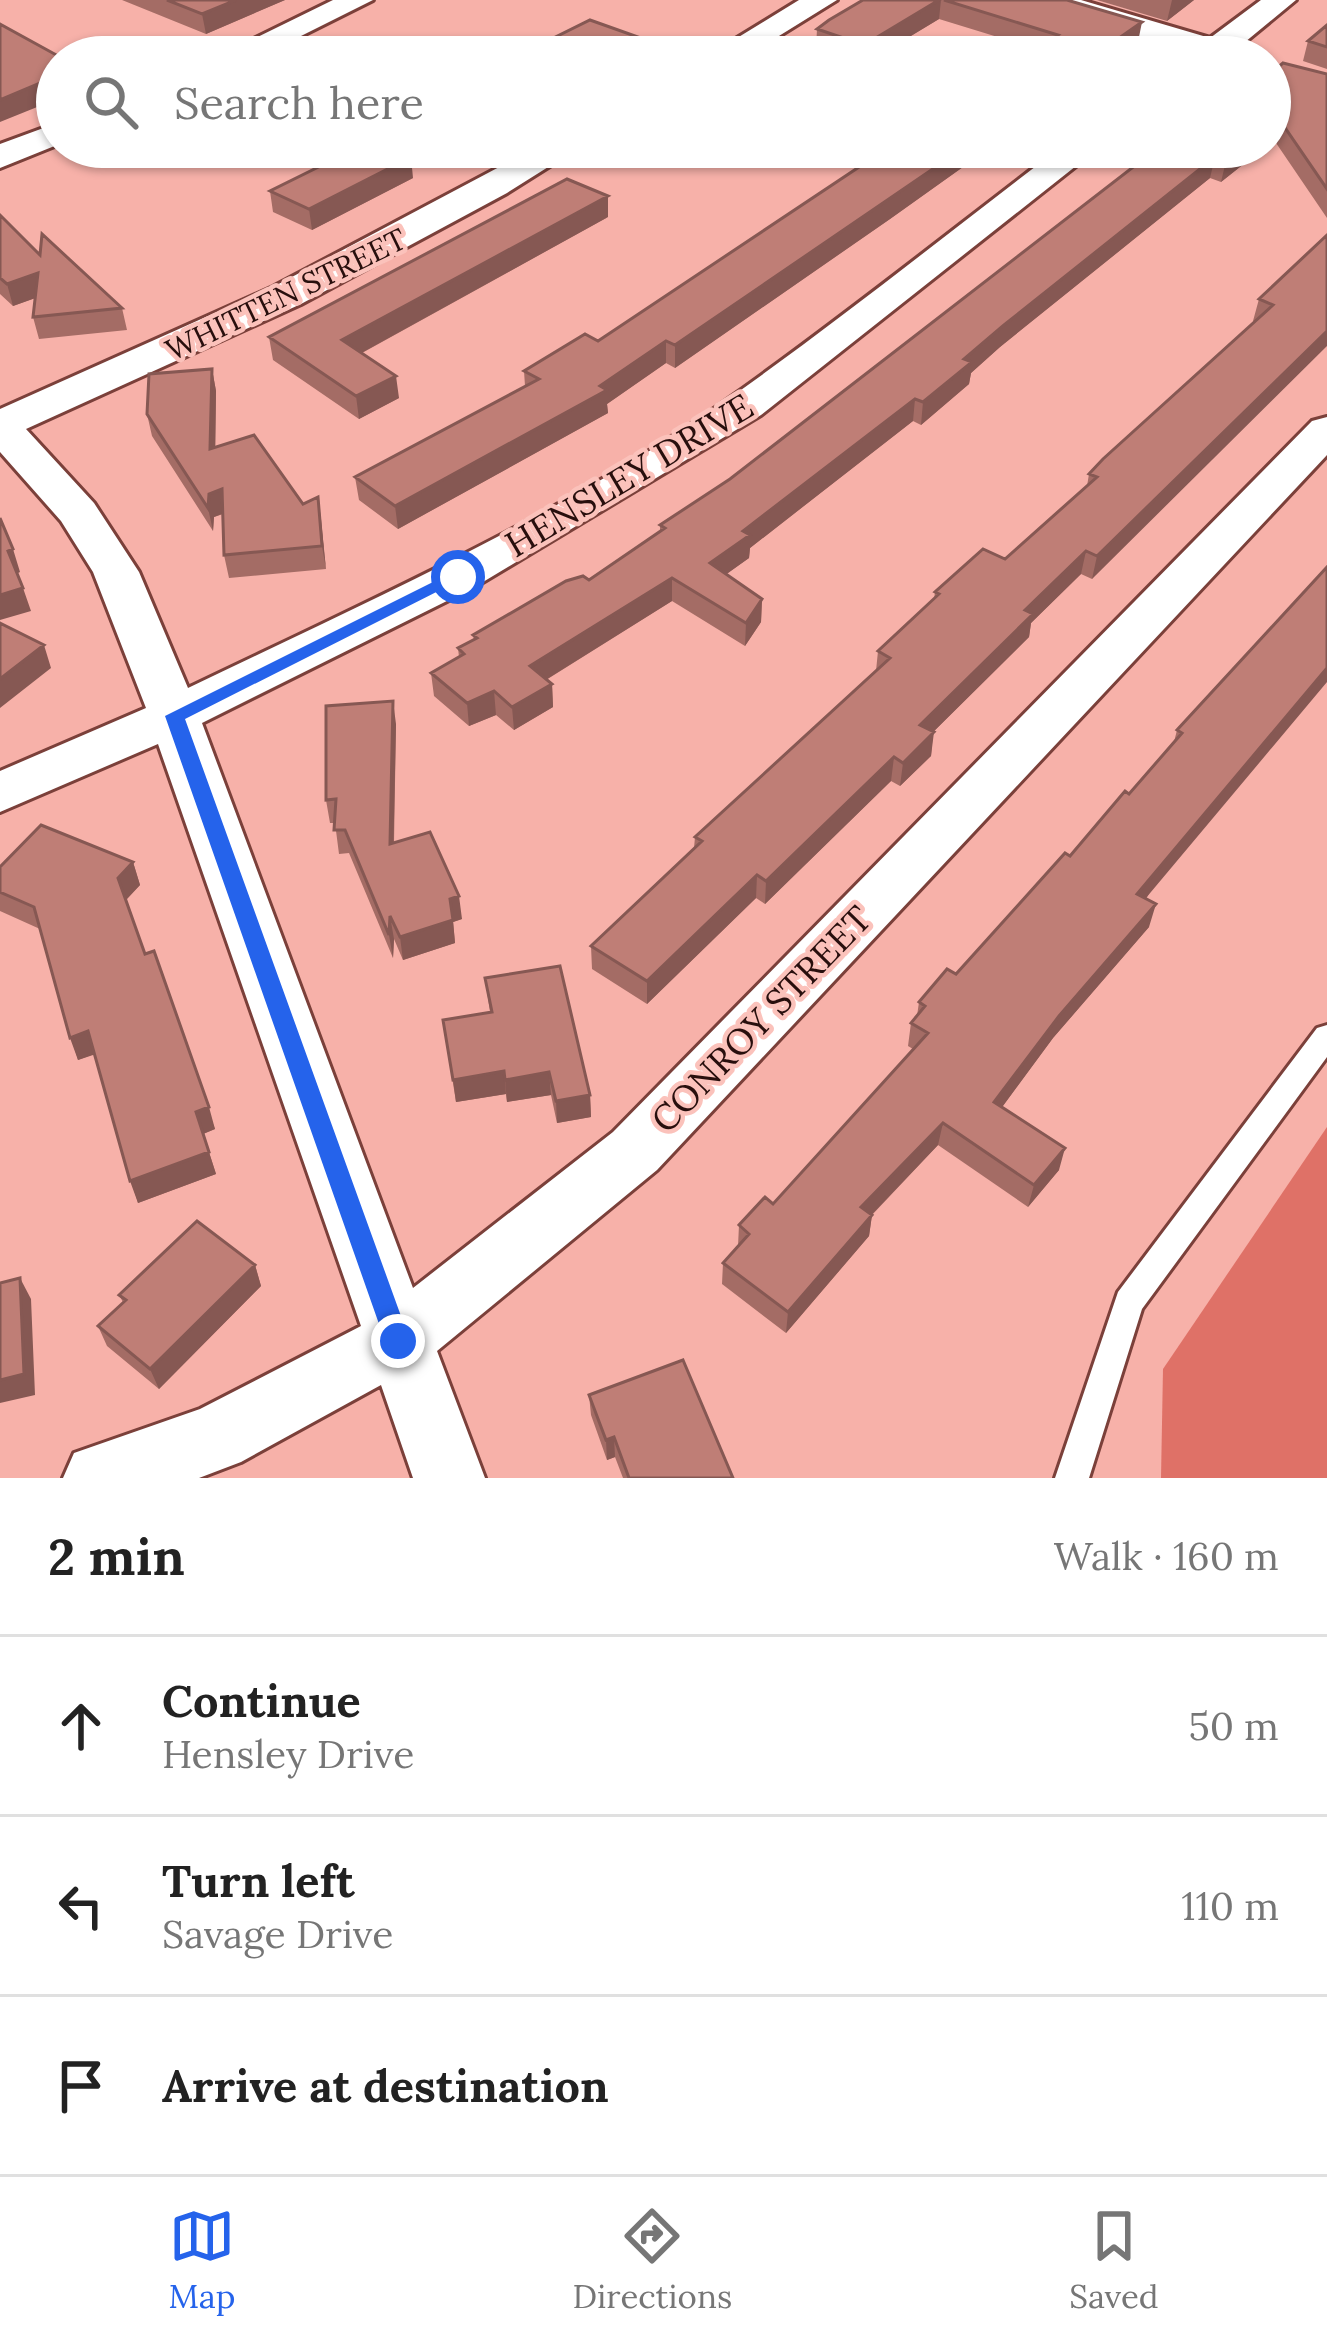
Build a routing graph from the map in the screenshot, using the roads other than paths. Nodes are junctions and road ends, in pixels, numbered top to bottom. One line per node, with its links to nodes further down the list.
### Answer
1 (358, 0): 5 (street)
2 (822, 0): 6 (street)
3 (1048, 0): 7 (street)
4 (1281, 0): 8 (street)
5 (279, 36)
6 (759, 36)
7 (1163, 36)
8 (1240, 36)
9 (36, 142): 10 (street)
10 (0, 157)
11 (525, 168): 13 (street, WHITTEN STREET)
12 (1056, 168): 15 (street, HENSLEY DRIVE)
13 (0, 425): 15 (street)
14 (1327, 430): 18 (street, CONROY STREET)
15 (175, 716): 16 (street, HENSLEY DRIVE); 18 (street)
16 (0, 793)
17 (1327, 1036): 21 (lane)
18 (398, 1341): 19 (street, CONROY STREET); 20 (street)
19 (99, 1478)
20 (449, 1478)
21 (1072, 1478)

